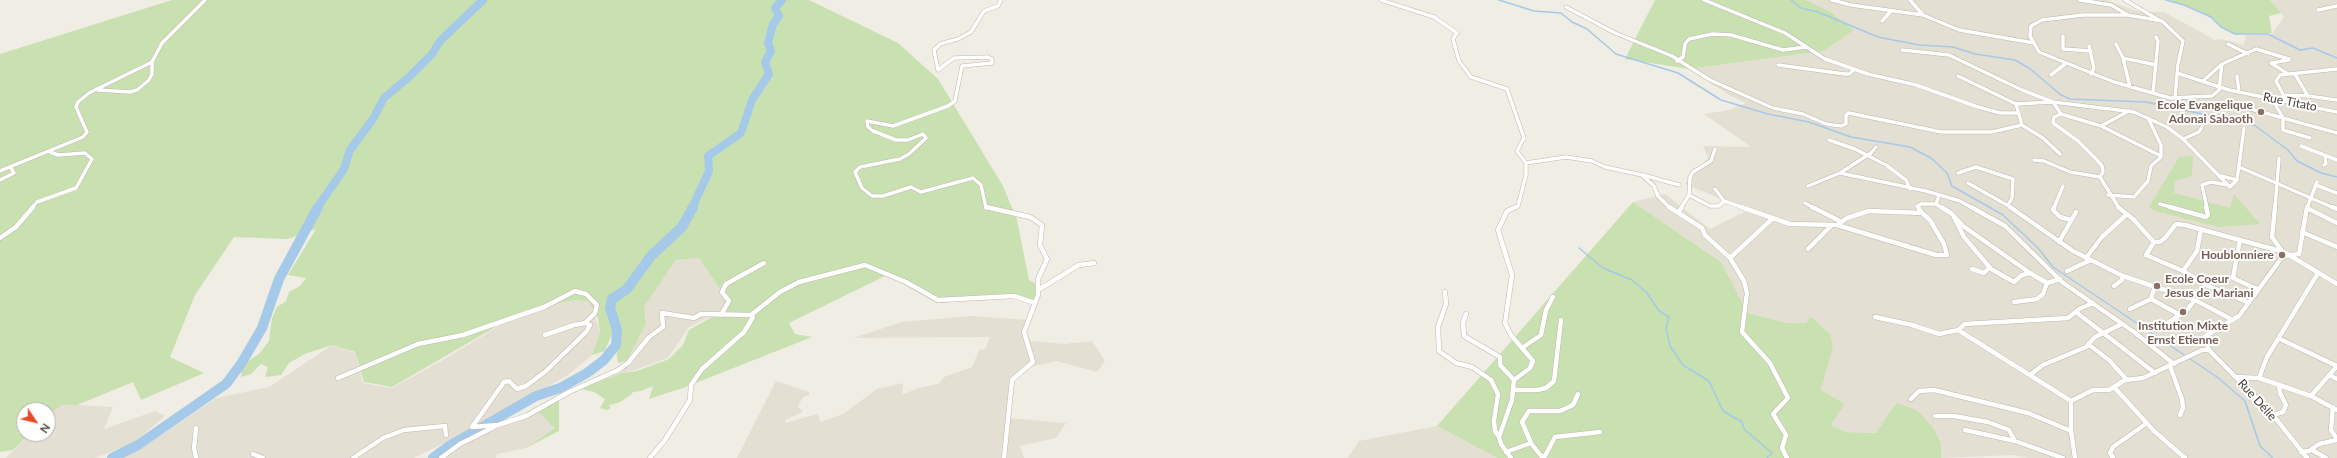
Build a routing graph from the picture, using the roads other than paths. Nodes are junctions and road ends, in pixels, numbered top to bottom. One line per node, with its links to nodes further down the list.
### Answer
1 (205, 0): 29 (street)
2 (1001, 0): 152 (street)
3 (1381, 0): 83 (street)
4 (1704, 0): 23 (street)
5 (1832, 0): 11 (street)
6 (1910, 0): 13 (street)
7 (2080, 0): 14 (street)
8 (2125, 0): 16 (street)
9 (2337, 6): 12 (street)
10 (1566, 8): 28 (street)
11 (1891, 10): 13 (street); 15 (street)
12 (2318, 10)
13 (1923, 15): 19 (street)
14 (2128, 15): 16 (street); 19 (street)
15 (1882, 21)
16 (2162, 21): 36 (street)
17 (2064, 36): 25 (street)
18 (2156, 37): 33 (street)
19 (2034, 43): 30 (street)
20 (2116, 44): 27 (street)
21 (2228, 44): 26 (street)
22 (2089, 46): 25 (street)
23 (1806, 47): 28 (street); 34 (street)
24 (1902, 50): 55 (street)
25 (2090, 51): 37 (street)
26 (2248, 54): 31 (street); 38 (street)
27 (2123, 58): 33 (street); 44 (street)
28 (1677, 61): 64 (street)
29 (152, 62): 46 (street); 46 (street)
30 (2065, 64): 37 (street); 40 (street)
31 (2222, 64): 43 (street); 45 (street)
32 (1778, 65): 34 (street)
33 (2156, 65): 48 (street)
34 (1855, 69): 60 (street)
35 (2337, 69): 39 (street)
36 (2177, 73): 43 (street, Rue Titato); 51 (street)
37 (2091, 74): 44 (street)
38 (2288, 74): 39 (street); 49 (street)
39 (2295, 74): 50 (street)
40 (2051, 75)
41 (1958, 76): 56 (street)
42 (2237, 76): 47 (street)
43 (2203, 81): 45 (street, Rue Titato)
44 (2130, 87): 48 (street)
45 (2219, 87): 47 (street, Rue Titato); 51 (street)
46 (93, 92): 75 (street)
47 (2239, 92): 52 (street, Rue Titato)
48 (2153, 93): 51 (street)
49 (2283, 94): 50 (street); 53 (street)
50 (2308, 96): 54 (street)
51 (2175, 97)
52 (2271, 97): 53 (street, Rue Titato); 63 (street)
53 (2286, 100): 59 (street, Rue Titato)
54 (2337, 100)
55 (2053, 102): 56 (street); 58 (street); 61 (street)
56 (2016, 104): 60 (street)
57 (2240, 106): 63 (street)
58 (2129, 110): 62 (street); 66 (street)
59 (2337, 112)
60 (2018, 113): 64 (street)
61 (2061, 114): 66 (street); 92 (street)
62 (2148, 118): 70 (street); 78 (street)
63 (2283, 118): 68 (street); 69 (street)
64 (2022, 125): 76 (street)
65 (2203, 125): 70 (street)
66 (2102, 126): 78 (street)
67 (2244, 128): 85 (street)
68 (2337, 133)
69 (2310, 138)
70 (2183, 139): 91 (street)
71 (1829, 140): 77 (street)
72 (2301, 146): 79 (street)
73 (1876, 147): 77 (street)
74 (1715, 149): 106 (street)
75 (50, 152): 86 (street); 127 (street)
76 (2060, 154)
77 (1867, 156): 88 (street); 101 (street)
78 (2161, 156): 105 (street)
79 (2325, 156): 82 (street); 84 (street)
80 (2279, 158): 96 (street)
81 (2034, 160): 92 (street)
82 (2337, 160)
83 (1526, 163): 90 (street); 178 (street)
84 (2324, 166)
85 (2238, 167): 94 (street); 96 (street)
86 (11, 168): 87 (street); 93 (street)
87 (0, 171)
88 (1840, 173): 98 (street); 101 (street)
89 (1958, 173): 111 (street)
90 (1642, 175): 97 (street); 116 (street)
91 (2220, 176): 94 (street); 100 (street)
92 (2100, 177): 105 (street)
93 (0, 180)
94 (2237, 180): 100 (street)
95 (1968, 184): 111 (street)
96 (2277, 184): 107 (street); 133 (street)
97 (1679, 185)
98 (1808, 186)
99 (2063, 186): 121 (street)
100 (2229, 186): 112 (street)
101 (1910, 188): 104 (street)
102 (1715, 189): 108 (street)
103 (2337, 194): 107 (street)
104 (1939, 195): 110 (street); 146 (street)
105 (2108, 195): 118 (street)
106 (1689, 196): 108 (street); 116 (street)
107 (2311, 197): 113 (street); 114 (street)
108 (1724, 201): 120 (street)
109 (1805, 203): 122 (street)
110 (1936, 204): 117 (street); 119 (street)
111 (2008, 204): 129 (street)
112 (2160, 204)
113 (2307, 208): 123 (street); 126 (street)
114 (2337, 209)
115 (2076, 212): 121 (street)
116 (1678, 213): 135 (street)
117 (1922, 213): 122 (street); 124 (street)
118 (2127, 214): 130 (street); 136 (street)
119 (1954, 217): 139 (street); 143 (street)
120 (1772, 219): 124 (street); 135 (street)
121 (2071, 220): 129 (street)
122 (1842, 222): 124 (street)
123 (2337, 223)
124 (1834, 225): 132 (street)
125 (2200, 229): 128 (street); 130 (street); 142 (street)
126 (2302, 232): 131 (street); 134 (street)
127 (0, 238)
128 (2240, 240): 133 (street); 151 (street)
129 (2058, 242): 136 (street)
130 (2154, 242): 142 (street)
131 (2337, 247)
132 (1808, 250)
133 (2284, 252): 134 (street)
134 (2292, 256): 144 (street); 151 (street)
135 (1730, 258): 224 (street)
136 (2088, 259): 141 (street); 145 (street)
137 (1094, 262): 152 (street)
138 (764, 263): 166 (street)
139 (1990, 268): 140 (street); 143 (street)
140 (1972, 269)
141 (2067, 271)
142 (2182, 271): 158 (street)
143 (2030, 273): 147 (street)
144 (2318, 273): 148 (street); 176 (street)
145 (2123, 276): 149 (street); 150 (street)
146 (2060, 279): 147 (street); 160 (street)
147 (2047, 283): 157 (street)
148 (2337, 284)
149 (2114, 286)
150 (2155, 286): 155 (street); 156 (street)
151 (2256, 289): 158 (street)
152 (1038, 290): 159 (street)
153 (1445, 292): 209 (street)
154 (1553, 297): 178 (street)
155 (2151, 299): 161 (street); 165 (street)
156 (2195, 300): 165 (street); 168 (street)
157 (2014, 302)
158 (2248, 302): 168 (street)
159 (1035, 303): 164 (street); 222 (street)
160 (2093, 303): 162 (street); 171 (street)
161 (2130, 309)
162 (2076, 312): 173 (street); 174 (street)
163 (1466, 314): 189 (street)
164 (751, 315): 166 (street); 221 (street)
165 (2180, 315): 172 (street)
166 (720, 316): 203 (street)
167 (1875, 317): 173 (street)
168 (2231, 319): 179 (street)
169 (1561, 320): 193 (street)
170 (585, 323): 175 (street); 186 (street); 203 (street)
171 (2122, 324): 174 (street); 180 (street)
172 (2160, 328)
173 (1958, 330): 184 (street)
174 (2102, 332): 177 (street); 182 (street)
175 (545, 335)
176 (2280, 339): 181 (street); 187 (street)
177 (2088, 344): 184 (street); 190 (street)
178 (1522, 348): 189 (street)
179 (2209, 350): 180 (street); 185 (street, Rue Délie)
180 (2172, 365): 182 (street); 199 (street)
181 (2337, 366): 183 (street)
182 (2155, 373): 190 (street)
183 (2329, 374): 188 (street); 195 (street)
184 (2030, 375): 197 (street)
185 (2236, 377): 187 (street); 200 (street, Rue Délie)
186 (338, 378)
187 (2259, 378): 191 (street)
188 (2337, 379)
189 (1514, 380): 193 (street)
190 (2127, 380): 192 (street)
191 (2279, 385): 195 (street); 200 (street)
192 (2114, 387): 197 (street); 202 (street)
193 (1513, 390): 209 (street)
194 (1578, 394): 212 (street)
195 (2311, 396): 198 (street)
196 (1910, 399): 206 (street)
197 (2071, 401): 206 (street)
198 (2335, 409): 210 (street)
199 (2180, 415)
200 (2273, 415): 215 (street, Rue Délie)
201 (1935, 416): 211 (street)
202 (2147, 423): 227 (street); 228 (street)
203 (498, 425): 220 (street)
204 (196, 428): 217 (street)
205 (1965, 430): 211 (street)
206 (2071, 431): 226 (street)
207 (1600, 432): 212 (street)
208 (446, 435): 219 (street)
209 (1499, 437): 214 (street)
210 (2337, 439): 213 (street)
211 (2015, 441): 225 (street)
212 (1531, 443): 214 (street)
213 (2312, 450): 215 (street); 230 (street)
214 (1506, 452): 223 (street)
215 (2301, 452): 229 (street, Rue Délie)
216 (253, 454): 218 (street)
217 (196, 458)
218 (263, 458)
219 (353, 458)
220 (441, 458)
221 (650, 458)
222 (1004, 458)
223 (1511, 458)
224 (1786, 458)
225 (2063, 458)
226 (2075, 458)
227 (2113, 458)
228 (2185, 458)
229 (2307, 458)
230 (2326, 458)

